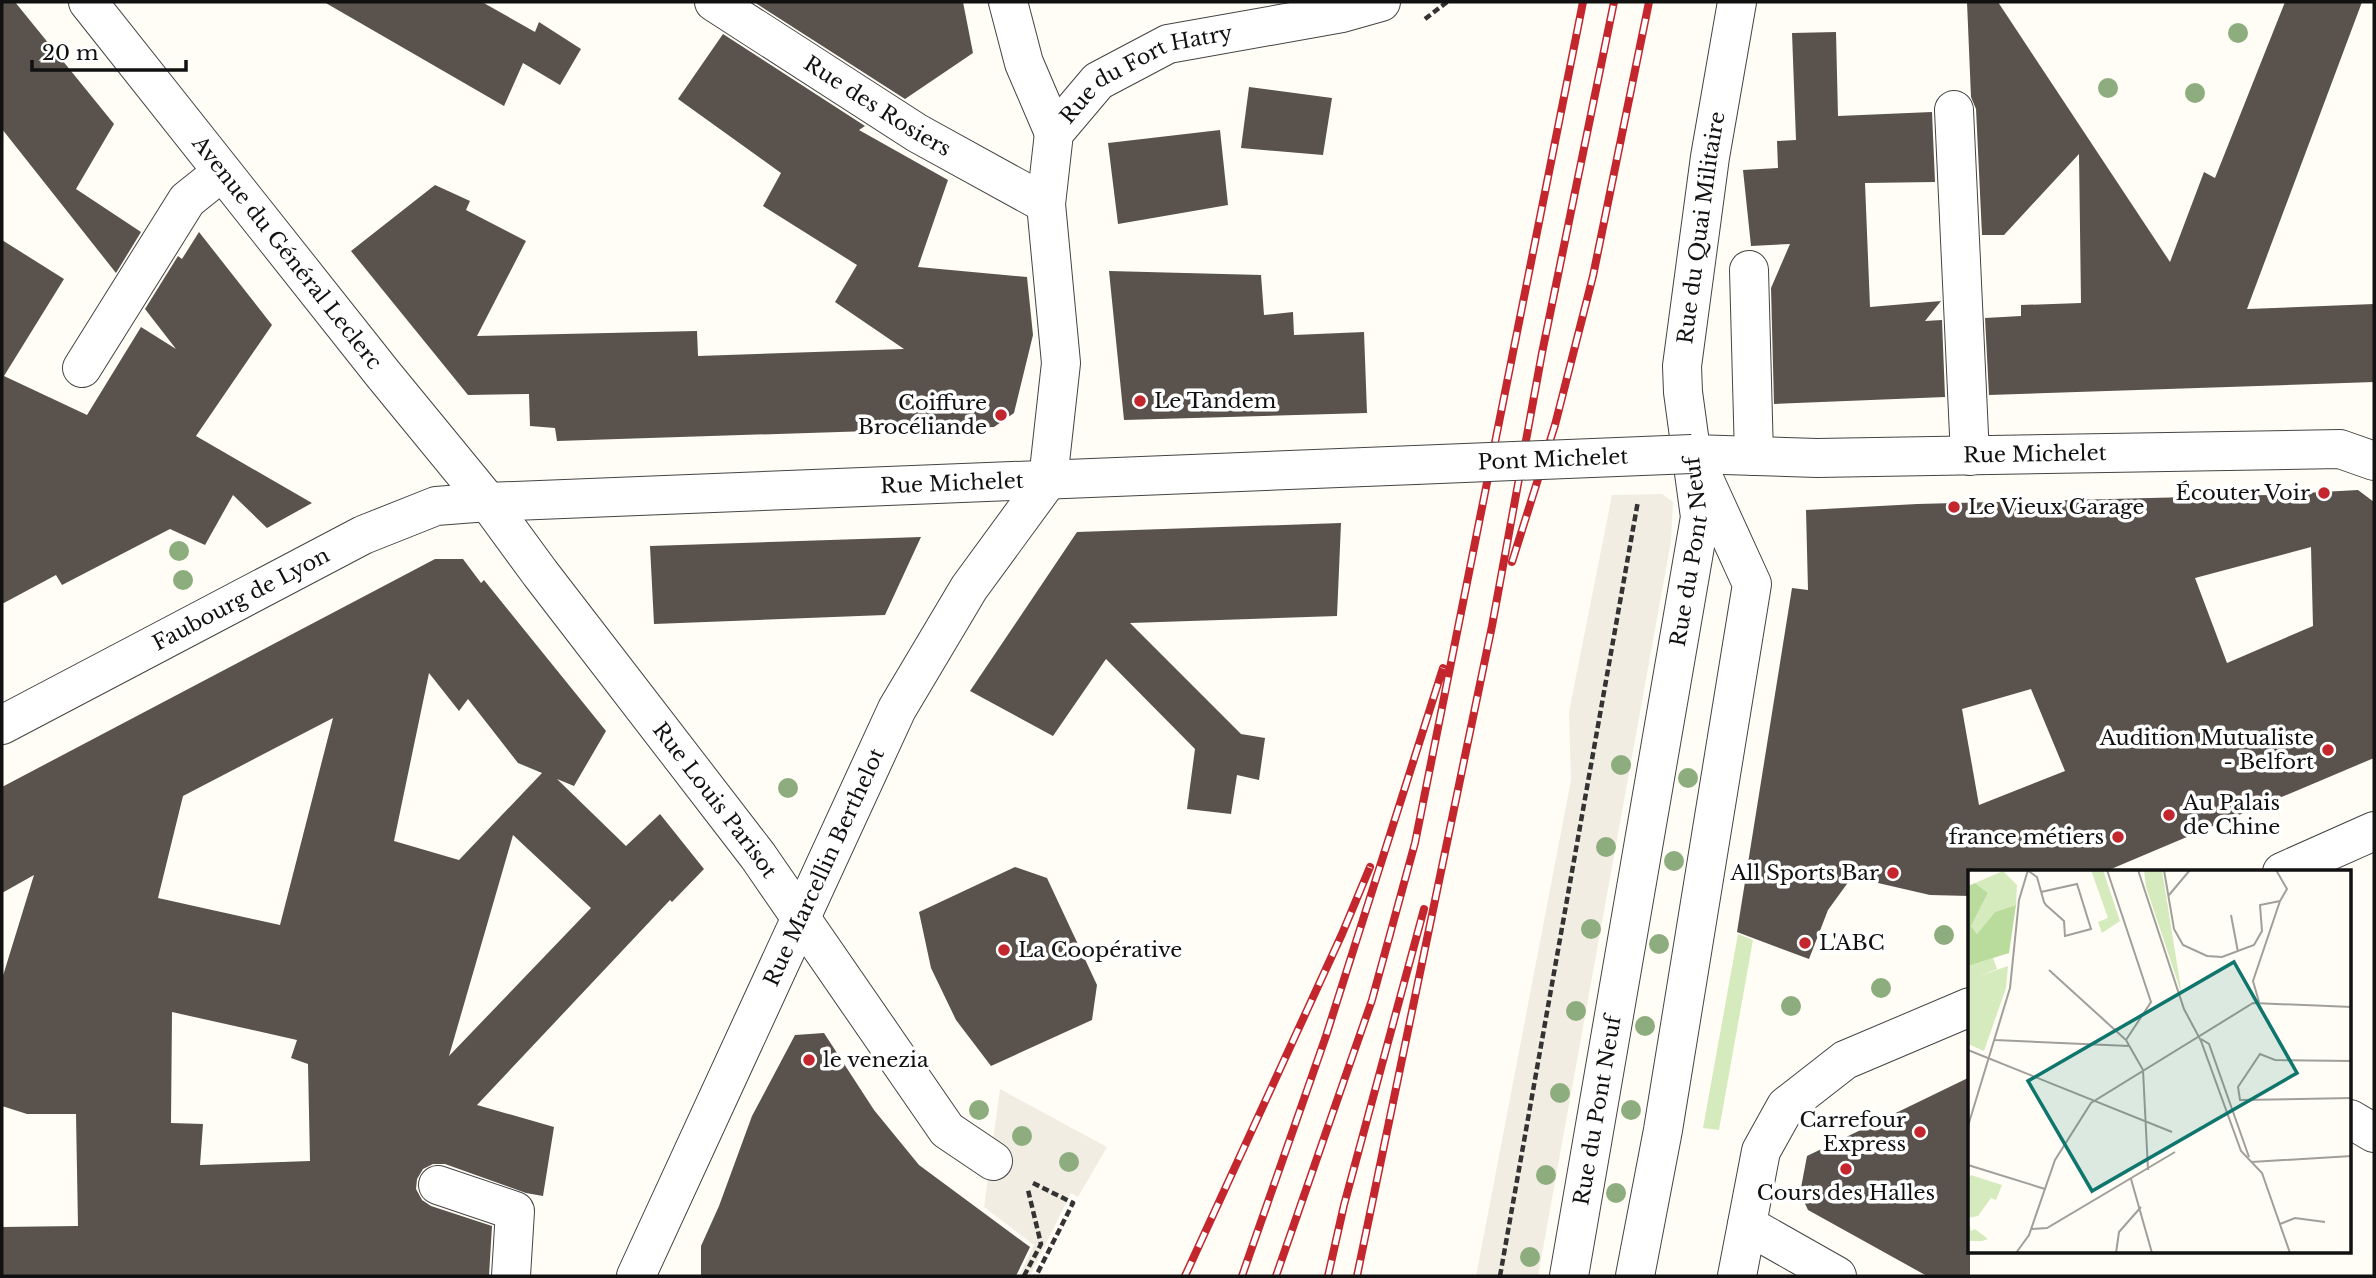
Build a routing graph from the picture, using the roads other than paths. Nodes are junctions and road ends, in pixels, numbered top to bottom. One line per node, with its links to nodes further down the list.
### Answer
1 (88, 2): 8 (street, Avenue du Général Leclerc)
2 (714, 2): 9 (street, Rue des Rosiers)
3 (1008, 2): 7 (street)
4 (1381, 2): 7 (street, Rue du Fort Hatry)
5 (1737, 2): 12 (street, Rue du Quai Militaire)
6 (1954, 110): 14 (street)
7 (1055, 133): 9 (street, Rue du Fort Hatry)
8 (222, 172): 11 (street); 18 (street, Avenue du Général Leclerc)
9 (1046, 204): 17 (street, Rue du Fort Hatry)
10 (1749, 270): 13 (street)
11 (82, 368)
12 (1692, 454): 13 (street, Rue Michelet); 16 (street, Pont Michelet, bridge); 31 (street, Rue du Pont Neuf); 32 (street, Rue du Pont Neuf)
13 (1754, 456): 14 (street, Rue Michelet)
14 (1970, 456): 15 (street, Rue Michelet)
15 (2374, 461)
16 (1415, 465): 17 (street, Rue Michelet)
17 (1048, 480): 18 (street, Rue Michelet); 22 (street, Rue Marcellin Berthelot)
18 (488, 502): 19 (street, Faubourg de Lyon); 22 (street, Rue Louis Parisot)
19 (2, 725)
20 (2374, 831): 21 (street)
21 (2286, 870)
22 (802, 919): 26 (street, Rue Louis Parisot); 30 (street, Rue Marcellin Berthelot)
23 (1968, 1008): 28 (street)
24 (2352, 1120): 25 (street)
25 (2374, 1133)
26 (1009, 1170)
27 (439, 1185): 29 (street)
28 (1747, 1225): 33 (street); 34 (street)
29 (511, 1276)
30 (636, 1276)
31 (1569, 1276)
32 (1636, 1276)
33 (1737, 1276)
34 (1837, 1276)

